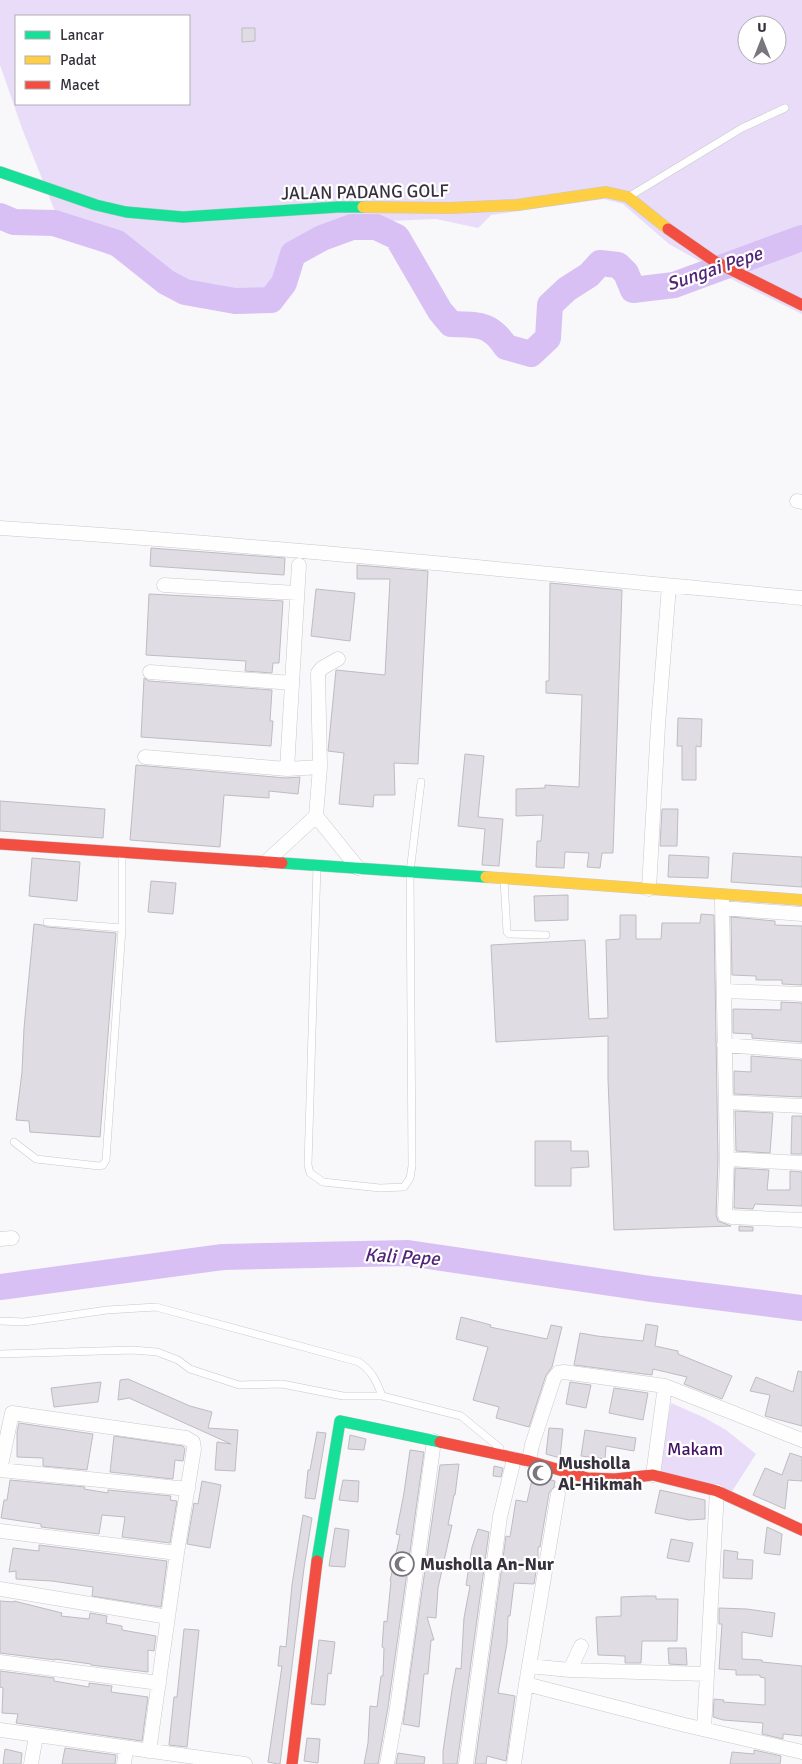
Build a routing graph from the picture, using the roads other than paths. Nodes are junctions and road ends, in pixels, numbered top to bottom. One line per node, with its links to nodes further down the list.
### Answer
1 (785, 108): 3 (lane)
2 (0, 172): 3 (street, JALAN PADANG GOLF)
3 (628, 197): 4 (street, JALAN PADANG GOLF)
4 (802, 305)
5 (0, 528): 8 (street)
6 (299, 565): 9 (street)
7 (164, 585): 9 (street)
8 (669, 586): 10 (street); 26 (street)
9 (298, 593): 13 (street)
10 (802, 598)
11 (338, 659): 15 (street)
12 (150, 672): 13 (street)
13 (292, 683): 16 (street)
14 (145, 757): 16 (street)
15 (320, 767): 16 (street); 18 (street)
16 (287, 769)
17 (421, 782): 24 (lane)
18 (316, 816): 21 (street); 23 (street)
19 (0, 844): 20 (street)
20 (122, 852): 21 (street); 30 (lane)
21 (266, 862): 22 (street)
22 (317, 866): 23 (street); 24 (lane)
23 (358, 868): 24 (street)
24 (410, 872): 25 (street)
25 (504, 878): 26 (street); 31 (lane)
26 (649, 889): 27 (street)
27 (802, 900)
28 (802, 914): 32 (street)
29 (47, 922): 30 (lane)
30 (122, 928): 38 (lane)
31 (546, 935)
32 (724, 991): 33 (street); 34 (street)
33 (802, 994)
34 (724, 1045): 35 (street); 36 (street)
35 (802, 1051)
36 (726, 1102): 37 (street); 39 (street)
37 (802, 1106)
38 (14, 1142)
39 (727, 1159): 40 (street); 41 (street)
40 (802, 1163)
41 (802, 1220)
42 (0, 1321): 45 (lane)
43 (0, 1354): 45 (lane)
44 (665, 1386): 46 (street); 49 (street); 50 (street)
45 (382, 1396): 48 (lane)
46 (802, 1440)
47 (434, 1441): 48 (street); 76 (street); 77 (street)
48 (514, 1459): 49 (street); 78 (street)
49 (529, 1461): 50 (street)
50 (653, 1475): 52 (street)
51 (188, 1489): 51 (street); 56 (street)
52 (717, 1490): 54 (street); 63 (street)
53 (558, 1494): 61 (street)
54 (802, 1530)
55 (0, 1531): 56 (street)
56 (177, 1554): 58 (street)
57 (0, 1589): 58 (street)
58 (168, 1617): 64 (street)
59 (582, 1646): 62 (street)
60 (0, 1662): 64 (street)
61 (529, 1666): 62 (street); 65 (street)
62 (570, 1670): 63 (street)
63 (707, 1674): 66 (street)
64 (159, 1683): 70 (street)
65 (526, 1684): 66 (street); 79 (street)
66 (704, 1729): 71 (street)
67 (0, 1730): 68 (street)
68 (36, 1736): 69 (street); 73 (street)
69 (126, 1748): 70 (street); 74 (street)
70 (149, 1752): 72 (street)
71 (802, 1752)
72 (191, 1761): 75 (street)
73 (31, 1764)
74 (124, 1764)
75 (245, 1764)
76 (292, 1764)
77 (386, 1764)
78 (466, 1764)
79 (514, 1764)

